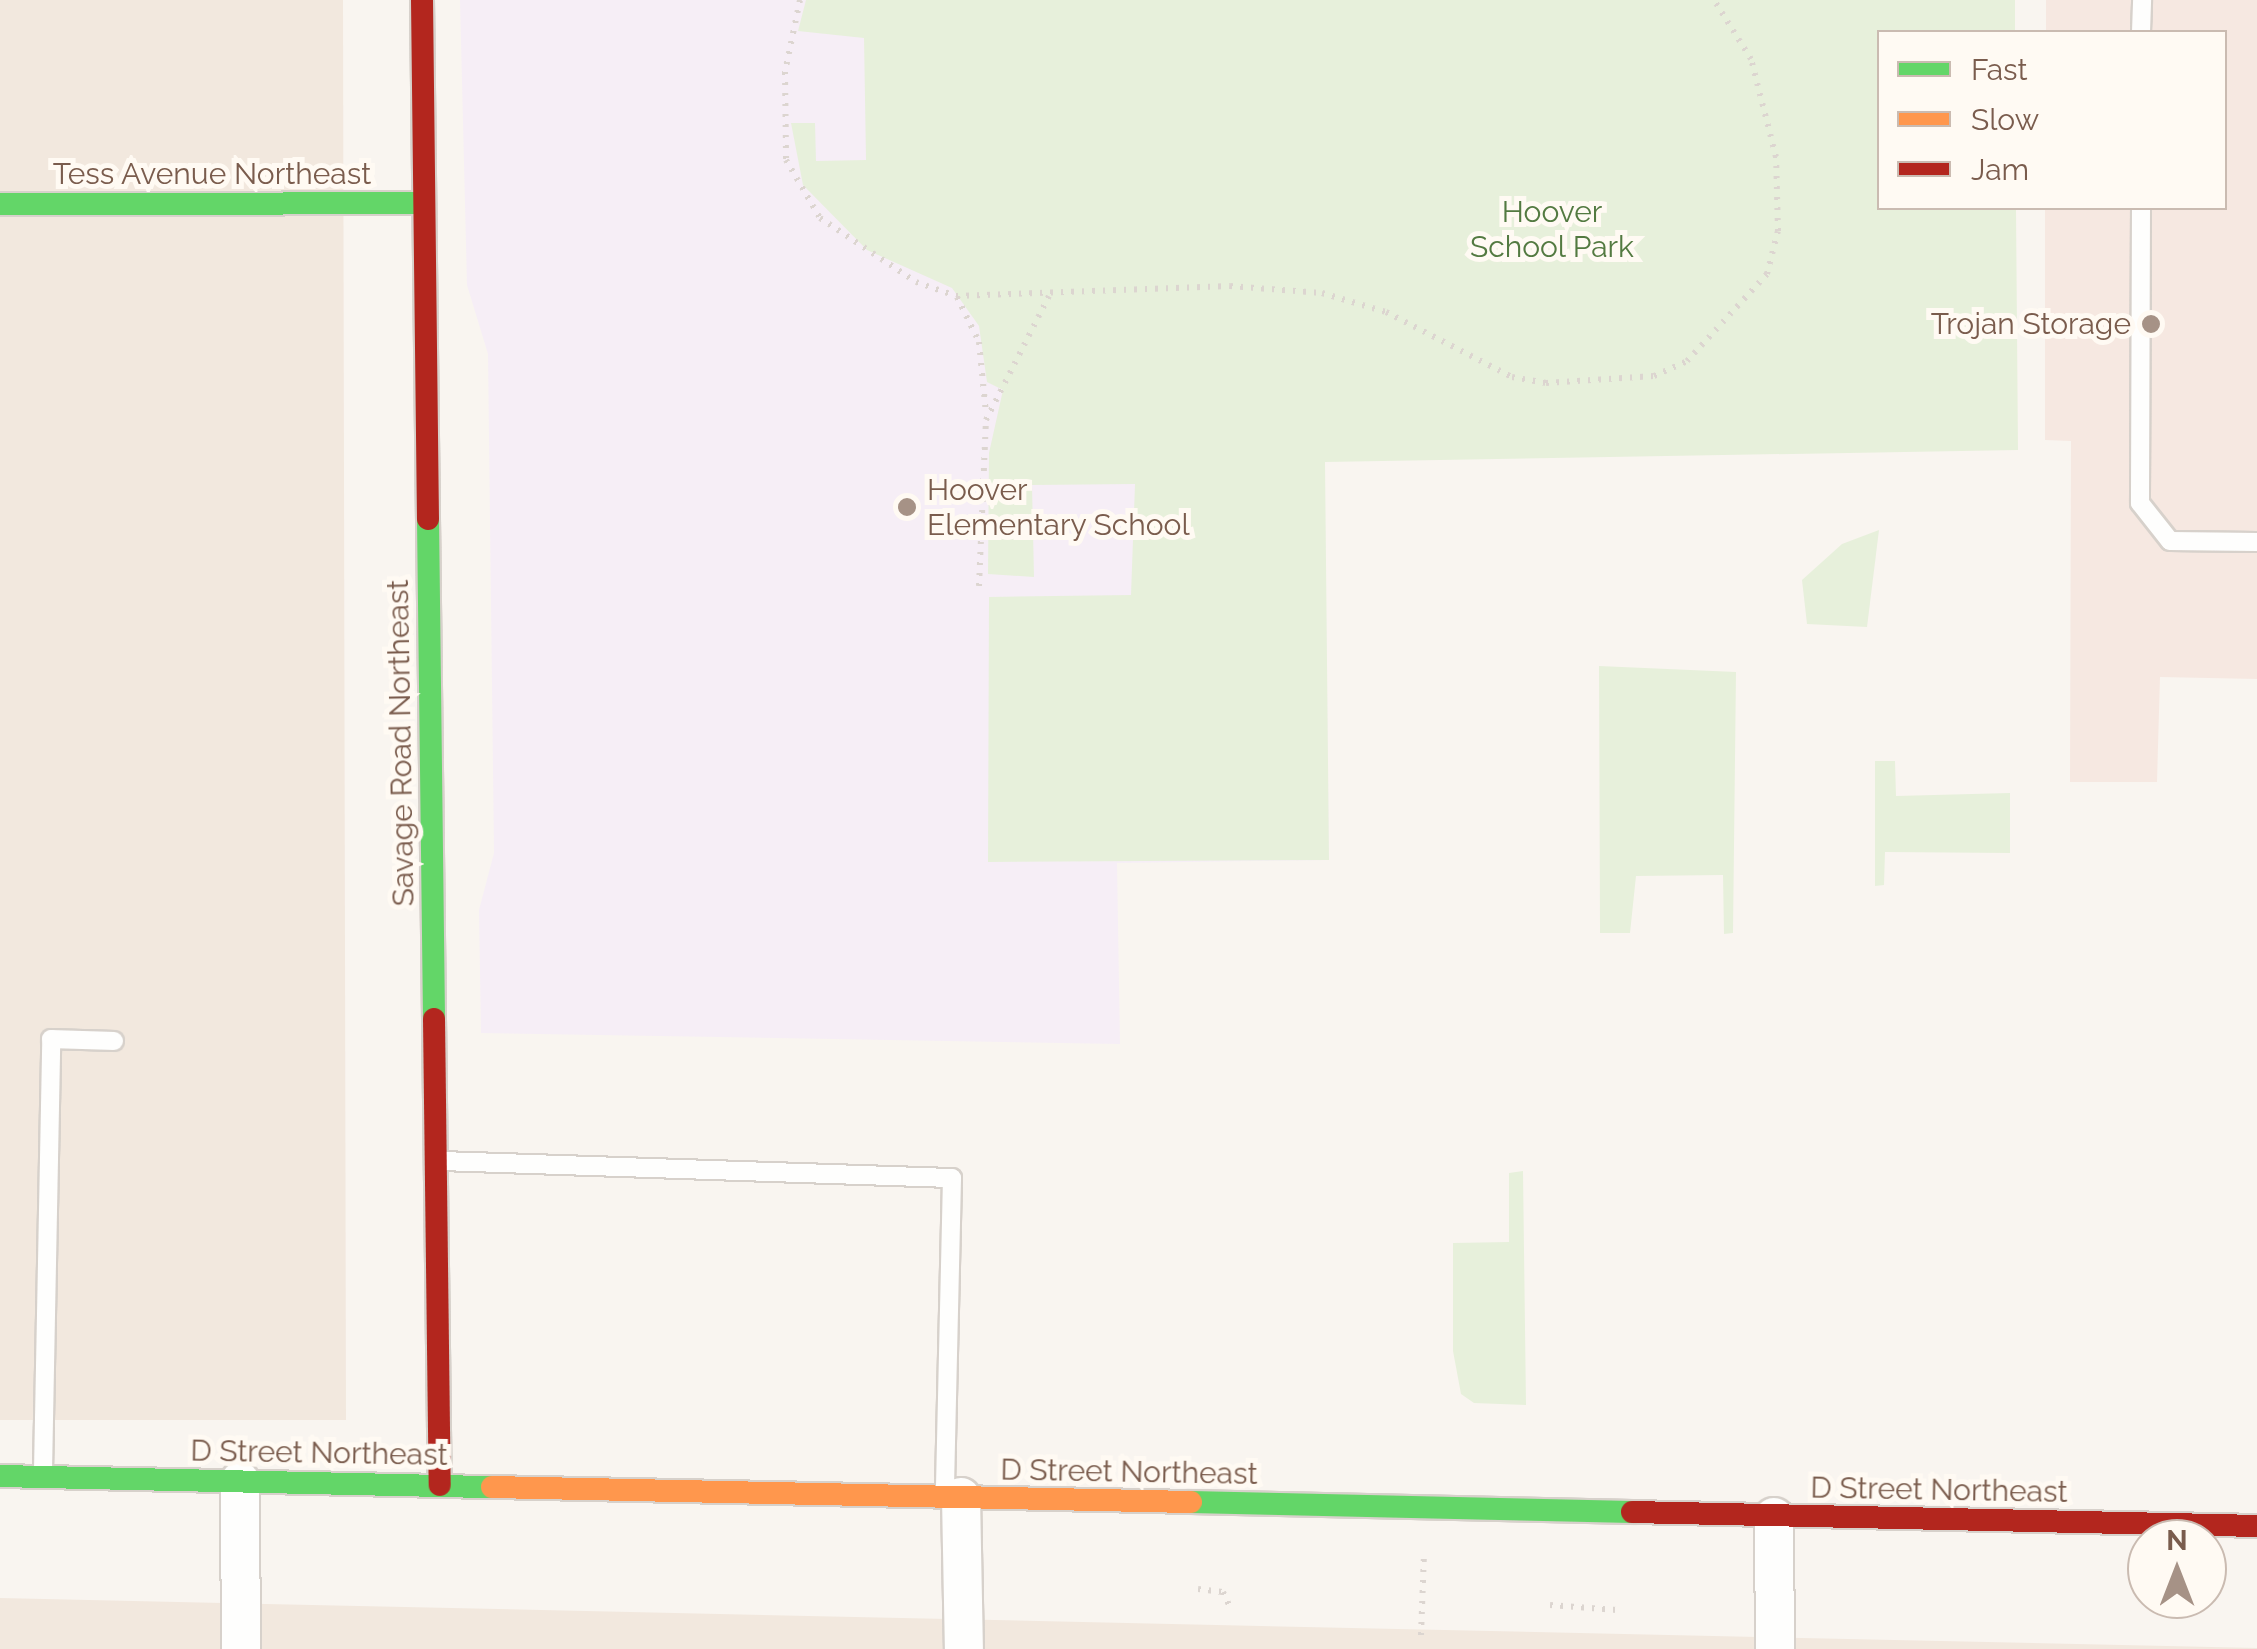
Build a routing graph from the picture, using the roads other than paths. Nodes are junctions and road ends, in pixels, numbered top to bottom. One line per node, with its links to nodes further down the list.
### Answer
1 (422, 0): 4 (street, Savage Road Northeast)
2 (2142, 0): 3 (lane)
3 (2142, 30)
4 (424, 203): 5 (street, Tess Avenue Northeast); 9 (street, Savage Road Northeast)
5 (0, 204)
6 (2141, 210): 7 (lane)
7 (2257, 542)
8 (114, 1041): 11 (lane)
9 (436, 1161): 13 (street, Savage Road Northeast); 14 (lane)
10 (0, 1476): 11 (street, D Street Northeast)
11 (43, 1477): 12 (street, D Street Northeast)
12 (240, 1481): 13 (street, D Street Northeast); 17 (street)
13 (440, 1485): 14 (street, D Street Northeast)
14 (952, 1497): 15 (street, D Street Northeast); 18 (street)
15 (1774, 1517): 16 (street, D Street Northeast); 19 (street)
16 (2257, 1526)
17 (241, 1649)
18 (964, 1649)
19 (1775, 1649)

